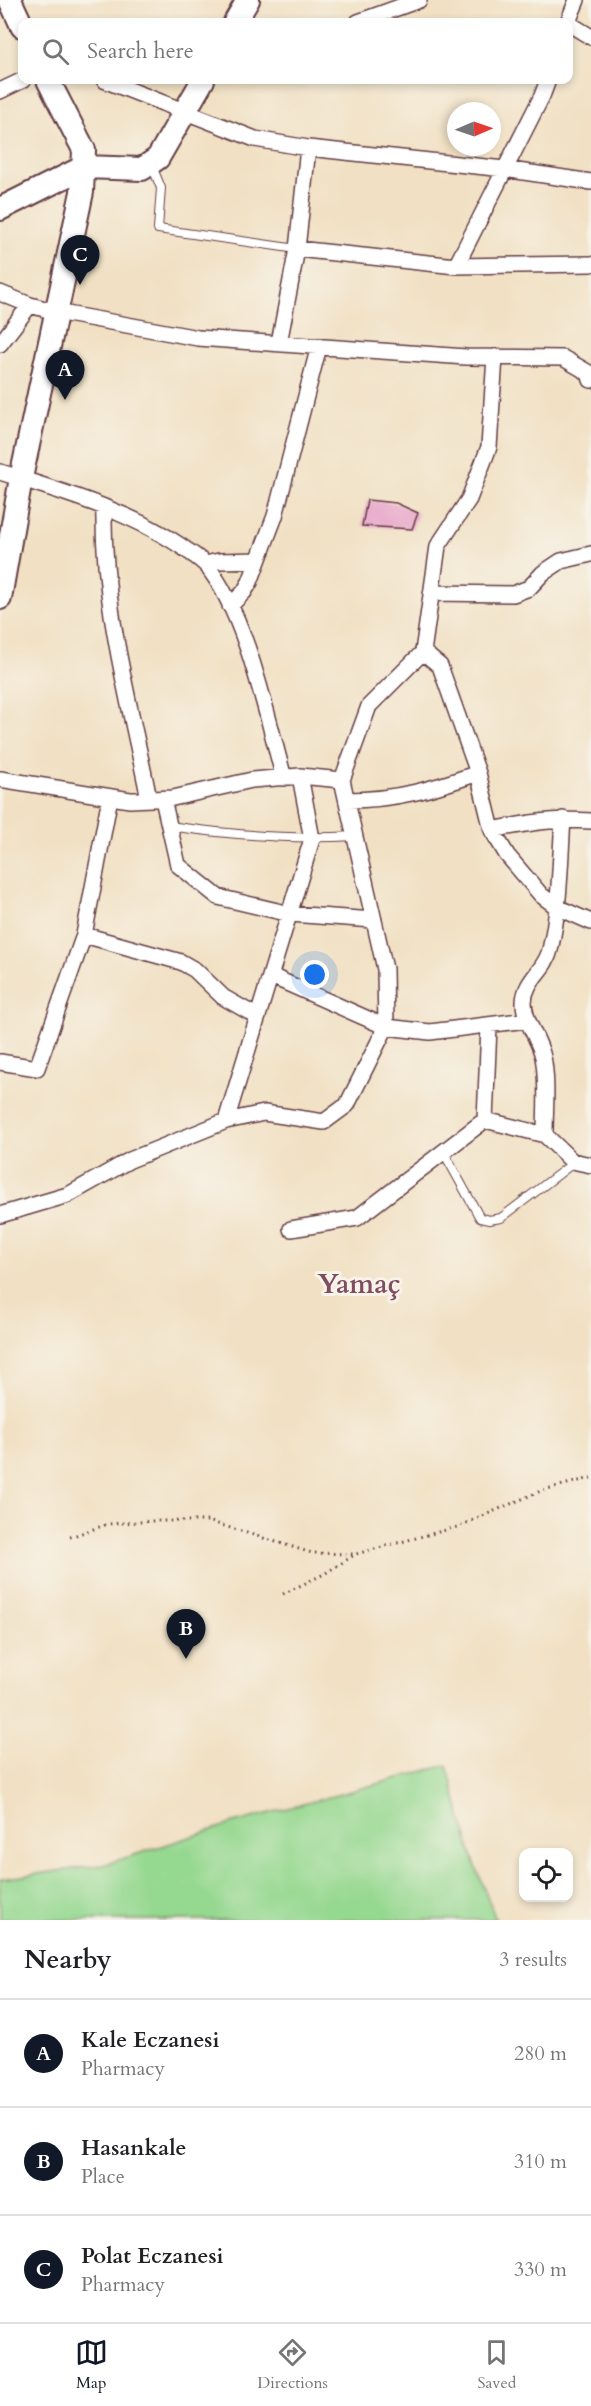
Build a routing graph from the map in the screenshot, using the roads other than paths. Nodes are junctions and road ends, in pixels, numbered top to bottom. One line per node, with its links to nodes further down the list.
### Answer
1 (10, 0): 5 (street)
2 (248, 0): 6 (street)
3 (419, 0): 7 (street)
4 (577, 0): 8 (street)
5 (18, 18)
6 (237, 18)
7 (369, 18)
8 (570, 18)
9 (573, 26): 10 (street)
10 (591, 37)
11 (18, 82): 16 (street)
12 (50, 84): 20 (street)
13 (114, 84): 17 (street)
14 (201, 84): 17 (street)
15 (546, 84): 21 (street)
16 (0, 91)
17 (184, 112): 18 (street); 19 (street)
18 (308, 148): 21 (street); 24 (street)
19 (151, 165): 20 (street); 24 (lane)
20 (84, 167): 23 (street); 29 (street)
21 (504, 169): 22 (street); 26 (street)
22 (591, 182)
23 (0, 209)
24 (297, 249): 26 (street); 30 (street)
25 (591, 264): 26 (street)
26 (456, 266)
27 (0, 293): 28 (street)
28 (30, 305): 29 (street); 31 (street)
29 (56, 312): 30 (street); 35 (street)
30 (279, 343): 32 (street)
31 (0, 345)
32 (318, 346): 33 (street); 38 (street)
33 (495, 357): 34 (street); 40 (street)
34 (591, 380)
35 (10, 475): 36 (street); 41 (street)
36 (104, 507): 39 (street); 50 (street)
37 (591, 554): 40 (street)
38 (258, 560): 39 (street); 42 (street)
39 (205, 564): 42 (street)
40 (432, 593): 43 (street)
41 (0, 598)
42 (230, 606): 46 (street)
43 (423, 652): 44 (street); 48 (street)
44 (478, 773): 51 (street); 55 (street)
45 (300, 776): 46 (street); 48 (street); 57 (street)
46 (284, 778): 50 (street)
47 (0, 779): 49 (street)
48 (342, 780): 51 (street)
49 (110, 796): 50 (street); 62 (street)
50 (156, 799): 54 (street)
51 (347, 800): 56 (street)
52 (563, 819): 53 (street); 55 (street); 58 (street)
53 (591, 821)
54 (169, 826): 57 (lane); 59 (street)
55 (492, 830): 58 (street)
56 (355, 836): 57 (lane); 60 (street)
57 (312, 839): 59 (street)
58 (557, 907): 61 (street); 65 (street)
59 (290, 914): 60 (street); 63 (street)
60 (374, 920): 67 (street)
61 (591, 922)
62 (84, 934): 64 (street); 68 (street)
63 (271, 976): 64 (street); 67 (street)
64 (258, 1017): 69 (street)
65 (527, 1020): 66 (street); 71 (street)
66 (489, 1026): 67 (street); 70 (street)
67 (386, 1027): 69 (street)
68 (0, 1062)
69 (226, 1120): 75 (street)
70 (485, 1120): 71 (street); 72 (street)
71 (545, 1135): 73 (street)
72 (443, 1151): 73 (lane); 76 (street)
73 (572, 1161): 74 (street)
74 (591, 1165)
75 (0, 1215)
76 (291, 1229)

